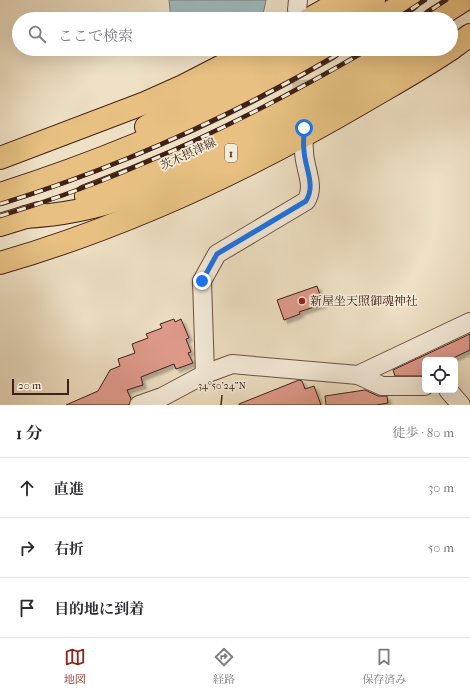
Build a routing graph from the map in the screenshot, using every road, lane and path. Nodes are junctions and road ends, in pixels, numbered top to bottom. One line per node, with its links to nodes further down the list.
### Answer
1 (343, 0): 5 (main road)
2 (374, 0): 6 (main road)
3 (409, 0): 7 (main road)
4 (464, 0): 8 (main road)
5 (301, 10)
6 (354, 12)
7 (390, 12)
8 (445, 12)
9 (470, 21): 10 (main road)
10 (458, 27)
11 (470, 35): 12 (main road, 1)
12 (458, 44)
13 (241, 56): 20 (main road)
14 (278, 56): 21 (main road)
15 (316, 56): 21 (main road)
16 (375, 56): 23 (main road, 茨木摂津線 / 1)
17 (409, 56): 23 (main road, 1)
18 (439, 56): 19 (main road, 1)
19 (304, 132): 25 (main road, 1); 27 (street)
20 (0, 158)
21 (100, 158): 22 (main road)
22 (0, 194)
23 (26, 218): 24 (main road, 茨木摂津線 / 1)
24 (0, 225)
25 (0, 262)
26 (470, 322): 28 (street)
27 (205, 374): 28 (street); 31 (street)
28 (358, 375): 29 (street)
29 (422, 386)
30 (451, 393): 32 (street)
31 (139, 405)
32 (461, 405)

